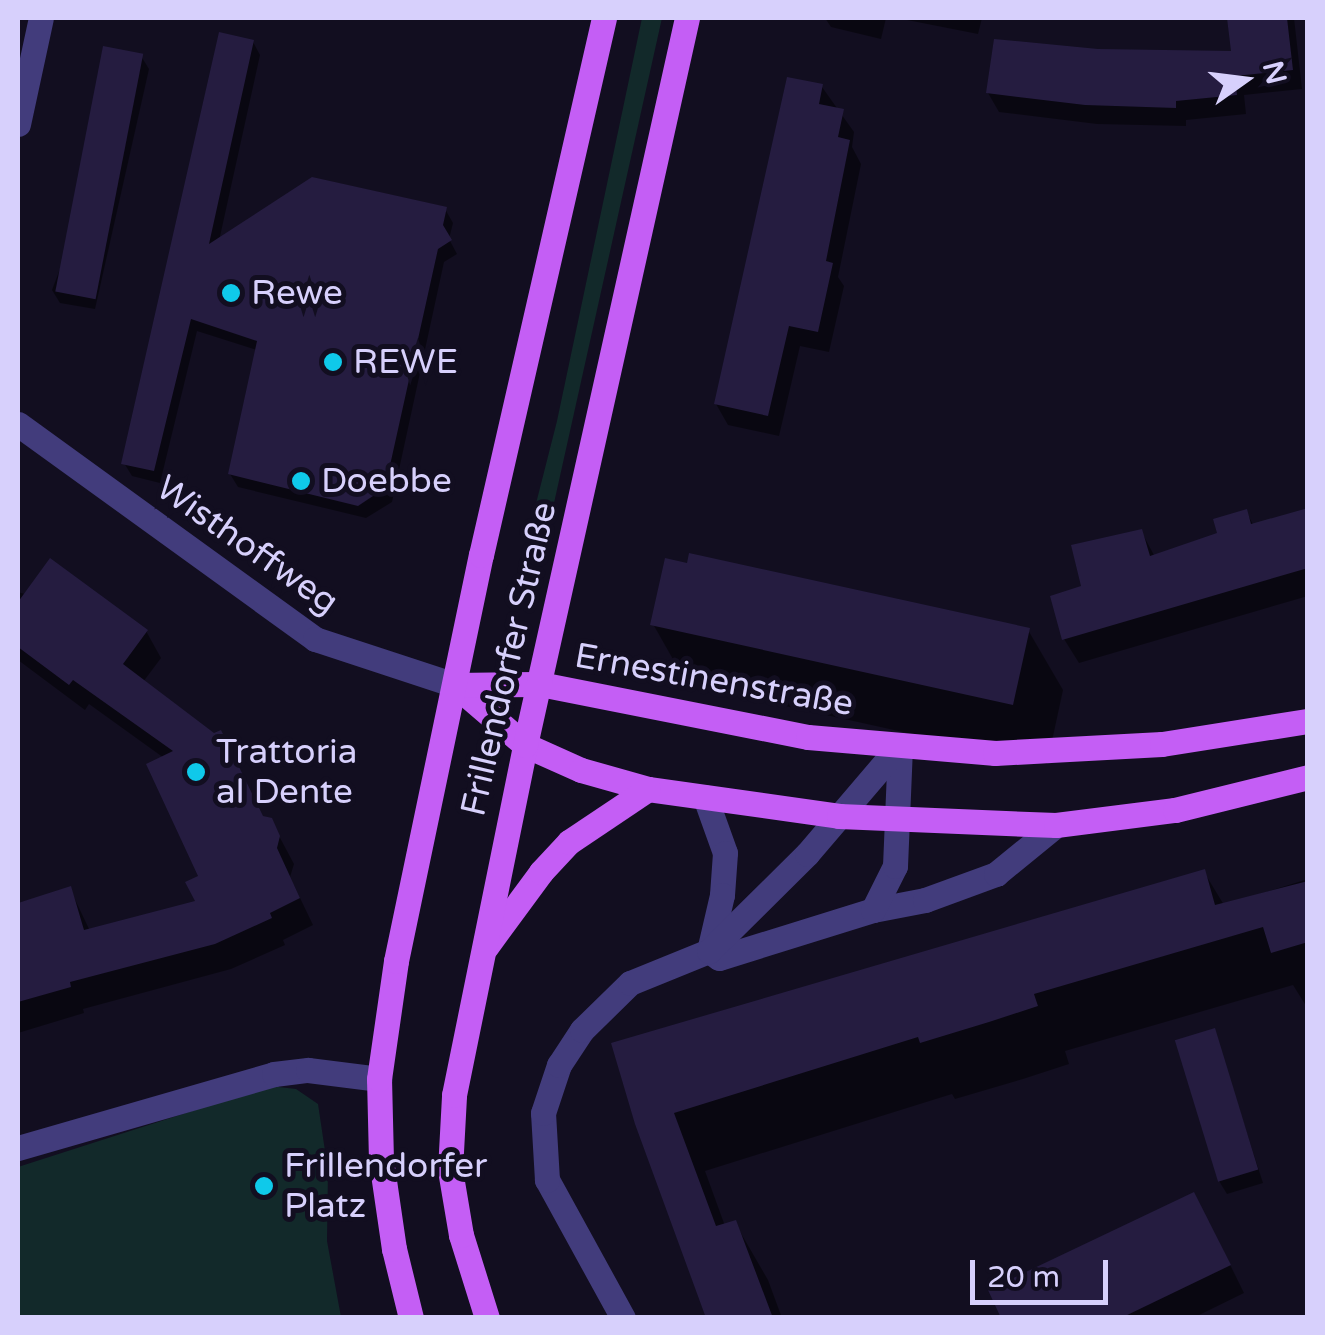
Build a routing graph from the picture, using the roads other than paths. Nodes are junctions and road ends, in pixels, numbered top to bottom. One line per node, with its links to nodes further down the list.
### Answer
1 (40, 18): 4 (street)
2 (604, 18): 7 (main road, Frillendorfer Straße)
3 (688, 18): 6 (main road, Frillendorfer Straße)
4 (18, 124)
5 (18, 424): 7 (street, Wisthoffweg)
6 (540, 684): 7 (main road, Ernestinenstraße); 9 (main road, Frillendorfer Straße); 10 (main road, Ernestinenstraße)
7 (455, 686): 9 (main road); 20 (main road, Frillendorfer Straße)
8 (1308, 721): 10 (main road, Ernestinenstraße)
9 (525, 744): 12 (main road); 19 (main road, Frillendorfer Straße)
10 (900, 745): 14 (street); 15 (street)
11 (1308, 777): 16 (main road)
12 (648, 789): 13 (main road); 19 (main road)
13 (705, 798): 14 (main road); 18 (street)
14 (839, 816): 15 (main road); 18 (street)
15 (896, 821): 16 (main road); 17 (street)
16 (1056, 825): 17 (street)
17 (873, 910): 18 (street)
18 (709, 951): 24 (street)
19 (480, 956): 23 (main road, Frillendorfer Straße)
20 (379, 1079): 21 (street); 22 (main road, Frillendorfer Straße)
21 (18, 1148)
22 (412, 1318)
23 (488, 1318)
24 (623, 1318)

